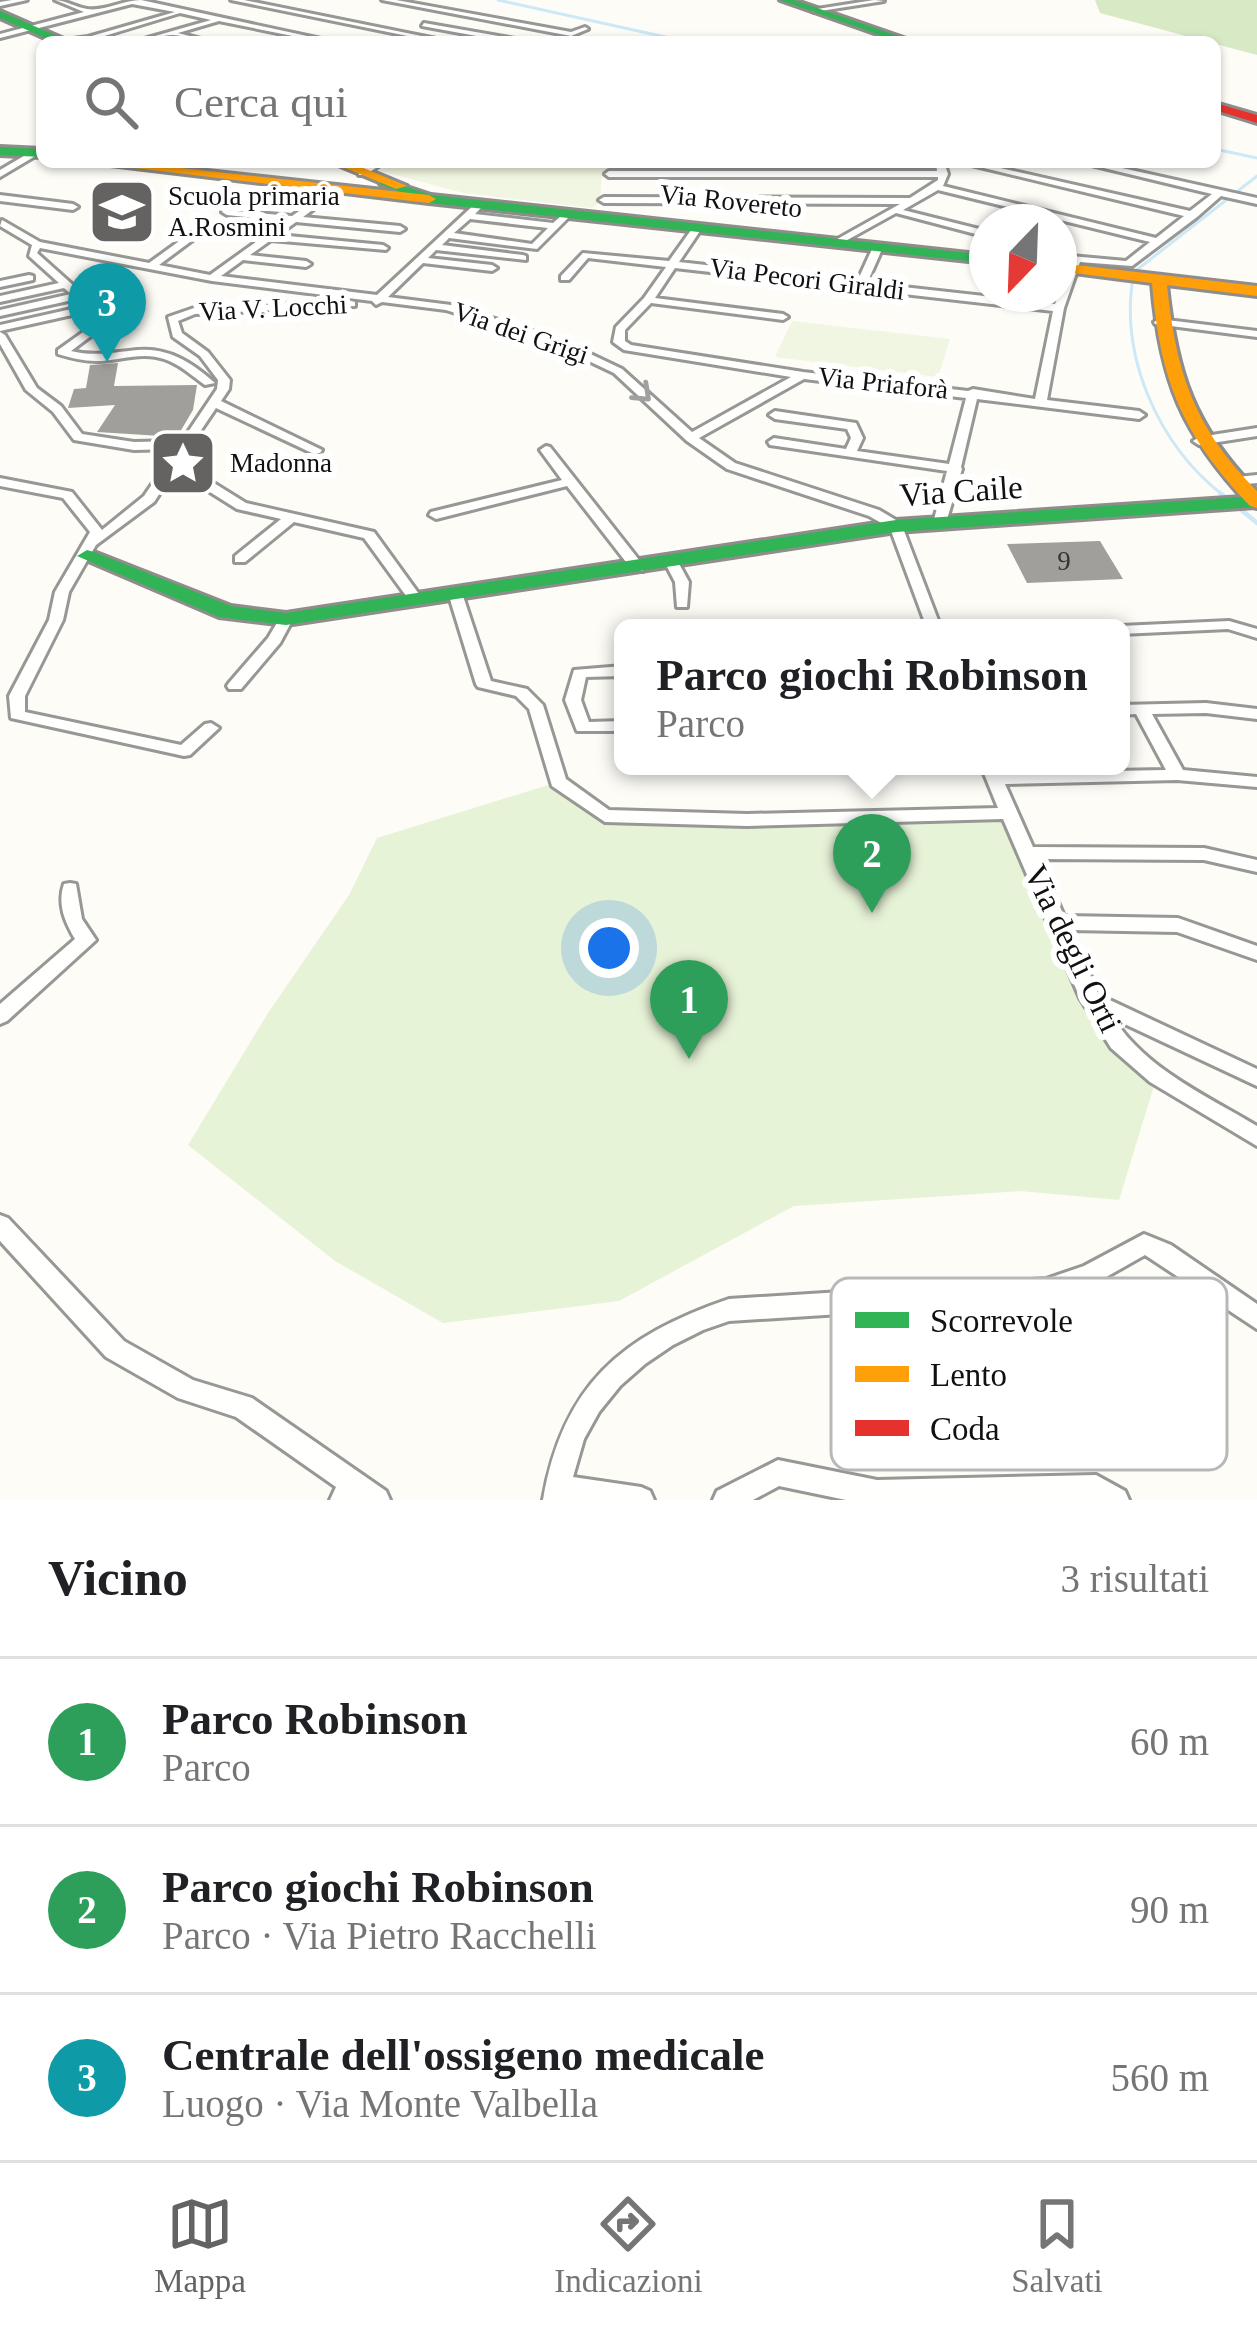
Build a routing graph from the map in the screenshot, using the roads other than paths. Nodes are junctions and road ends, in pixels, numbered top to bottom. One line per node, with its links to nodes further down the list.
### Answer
1 (24, 0): 9 (street)
2 (58, 0): 12 (street)
3 (234, 0): 10 (street)
4 (289, 0): 10 (street)
5 (385, 0): 15 (street)
6 (784, 0): 11 (street)
7 (135, 1): 12 (street); 13 (street)
8 (881, 1): 11 (street)
9 (0, 4)
10 (267, 6): 16 (street); 21 (street)
11 (814, 10): 31 (street)
12 (89, 12): 18 (street)
13 (184, 12): 16 (street); 24 (street)
14 (0, 14): 18 (street)
15 (458, 14): 17 (street); 19 (street)
16 (221, 20): 20 (street); 27 (street)
17 (424, 25): 21 (street); 30 (street)
18 (29, 28): 22 (street); 23 (street)
19 (585, 29)
20 (172, 33): 25 (street); 26 (street)
21 (400, 33): 28 (street); 29 (street)
22 (0, 36)
23 (47, 36)
24 (99, 36)
25 (160, 36)
26 (184, 36)
27 (302, 36)
28 (391, 36)
29 (416, 36)
30 (487, 36)
31 (895, 36)
32 (1221, 108): 33 (street)
33 (1257, 119)
34 (145, 168): 44 (street)
35 (352, 168): 43 (street)
36 (629, 168): 40 (street)
37 (942, 168): 41 (street)
38 (990, 168): 54 (street)
39 (1110, 168): 45 (street)
40 (609, 174): 41 (street); 53 (street)
41 (944, 174): 42 (street)
42 (937, 187): 47 (street); 63 (street)
43 (403, 188): 44 (street); 50 (street, Via Rovereto)
44 (335, 189): 55 (street)
45 (1229, 194): 48 (street); 54 (street)
46 (0, 197): 49 (street)
47 (909, 201): 51 (street); 53 (street)
48 (1257, 201)
49 (74, 207)
50 (472, 207): 53 (street, Via Rovereto); 62 (street)
51 (893, 210): 58 (street); 64 (street)
52 (227, 212): 55 (street)
53 (579, 214): 57 (street, Via Rovereto); 62 (street)
54 (1194, 214): 63 (street)
55 (292, 220): 59 (street); 61 (street)
56 (1, 224): 65 (street)
57 (697, 228): 64 (street, Via Rovereto); 74 (street)
58 (969, 229)
59 (400, 230)
60 (199, 231): 77 (street)
61 (268, 236): 67 (street); 69 (street)
62 (446, 236): 68 (street)
63 (1158, 241): 73 (street)
64 (838, 242): 66 (street, Via Rovereto)
65 (37, 244): 77 (street); 84 (street)
66 (878, 247): 70 (street, Via Rovereto); 85 (street)
67 (383, 248)
68 (433, 248): 71 (street); 72 (street)
69 (241, 257): 75 (street); 80 (street)
70 (969, 257)
71 (523, 258)
72 (420, 260): 78 (street); 88 (street)
73 (1077, 262)
74 (671, 263): 81 (street, Via Pecori Giraldi); 85 (street, Via Pecori Giraldi); 91 (street)
75 (306, 264)
76 (1077, 265): 82 (street)
77 (151, 266): 80 (street)
78 (492, 268)
79 (29, 278): 83 (street)
80 (212, 278): 88 (street)
81 (565, 278)
82 (1141, 278): 86 (street); 96 (street)
83 (0, 284)
84 (68, 284): 87 (street); 90 (street)
85 (861, 285): 89 (street, Via Pecori Giraldi)
86 (1257, 291)
87 (81, 296): 92 (street); 94 (street)
88 (380, 298): 103 (street, Via V. Locchi); 107 (street, Via dei Grigi, one-way to 107)
89 (969, 298)
90 (0, 299)
91 (648, 300): 95 (street); 99 (street, Via Priaforà)
92 (94, 307): 97 (street); 100 (street)
93 (1057, 312): 102 (street)
94 (0, 314)
95 (782, 317)
96 (1159, 322): 98 (street); 108 (street)
97 (0, 332): 113 (street)
98 (1257, 334)
99 (803, 375): 101 (street, Via Priaforà); 107 (street)
100 (209, 383)
101 (973, 393): 102 (street, Via Priaforà); 114 (street)
102 (1041, 401): 105 (street, Via Priaforà)
103 (212, 402): 110 (street); 113 (street)
104 (775, 415): 112 (street)
105 (1139, 415)
106 (1257, 432): 108 (street)
107 (691, 438): 122 (street, Via dei Grigi)
108 (1199, 441): 118 (street)
109 (774, 442): 112 (street)
110 (316, 450)
111 (546, 450): 115 (street)
112 (850, 452): 114 (street)
113 (182, 454): 117 (street); 120 (street); 123 (street)
114 (956, 470): 121 (street)
115 (572, 481): 119 (street); 126 (street)
116 (0, 482): 123 (street)
117 (245, 495)
118 (1246, 495): 121 (street, Via Caile)
119 (436, 515)
120 (290, 518): 124 (street); 128 (street)
121 (940, 523): 122 (street, Via Caile)
122 (896, 526): 125 (street, Via Caile); 131 (street)
123 (92, 548): 130 (street, Via Caile); 140 (street)
124 (240, 559)
125 (673, 563): 126 (street, Via Caile); 129 (street)
126 (638, 568): 127 (street, Via Caile)
127 (456, 596): 128 (street, Via Caile); 145 (street)
128 (417, 601): 130 (street, Via Caile)
129 (682, 604)
130 (286, 619): 135 (street)
131 (931, 619)
132 (1130, 630): 133 (street)
133 (1257, 634)
134 (614, 671): 139 (street)
135 (235, 686)
136 (1130, 710): 137 (street)
137 (1142, 710): 138 (street); 143 (street)
138 (1257, 714)
139 (614, 726)
140 (212, 728)
141 (1130, 774): 143 (street)
142 (993, 775): 145 (street, Via degli Orti)
143 (1177, 775): 144 (street)
144 (1257, 782)
145 (1011, 813): 146 (street, Via degli Orti)
146 (1028, 853): 147 (street); 149 (street, Via degli Orti)
147 (1257, 866)
148 (70, 889): 152 (street)
149 (1057, 923): 150 (street); 151 (street, Via degli Orti)
150 (1257, 952)
151 (1090, 998): 153 (street); 154 (street, Via degli Orti)
152 (0, 1016)
153 (1257, 1078)
154 (1257, 1136)
155 (0, 1225): 162 (street)
156 (1080, 1278): 157 (street)
157 (1200, 1278)
158 (1227, 1297): 160 (street)
159 (831, 1304): 161 (street)
160 (1257, 1318)
161 (556, 1494): 163 (street)
162 (358, 1495)
163 (641, 1500)
164 (726, 1500): 165 (street)
165 (1116, 1500)

